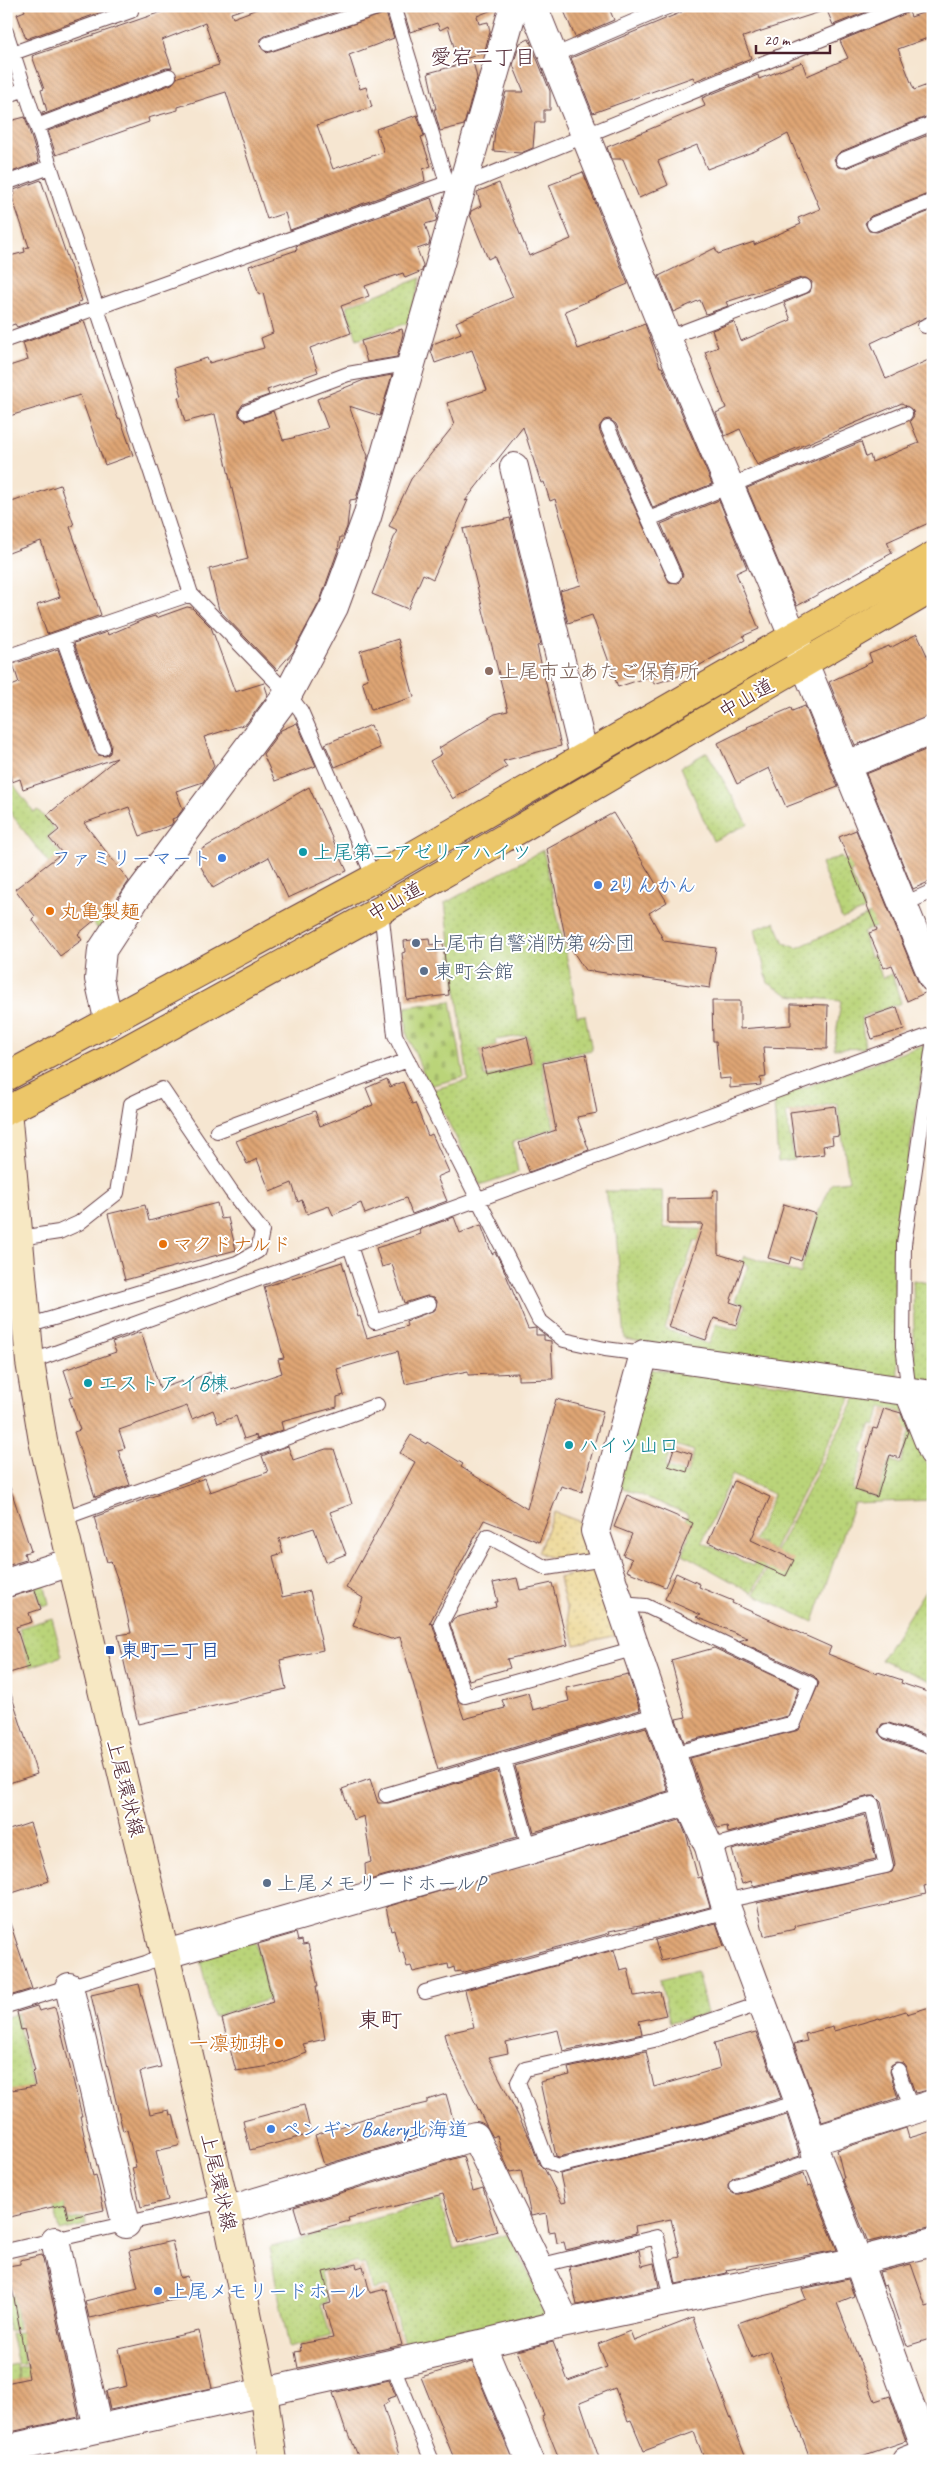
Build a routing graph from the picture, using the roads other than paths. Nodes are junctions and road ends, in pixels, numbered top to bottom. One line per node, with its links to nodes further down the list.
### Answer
1 (382, 6): 9 (lane)
2 (393, 6): 21 (lane)
3 (514, 6): 21 (street)
4 (533, 6): 11 (street)
5 (670, 6): 11 (lane)
6 (903, 6): 17 (lane)
7 (131, 11): 10 (lane)
8 (6, 32): 10 (lane)
9 (268, 44)
10 (13, 53): 13 (lane)
11 (553, 56): 17 (street)
12 (169, 76): 16 (lane)
13 (25, 89): 14 (lane); 16 (lane)
14 (6, 96)
15 (933, 123): 18 (lane)
16 (37, 126): 19 (lane)
17 (585, 135): 21 (lane); 26 (street)
18 (843, 160)
19 (50, 167): 20 (lane); 25 (lane)
20 (6, 183)
21 (455, 184): 25 (lane); 28 (street)
22 (933, 201): 23 (lane)
23 (874, 224)
24 (804, 286): 26 (lane)
25 (96, 308): 27 (lane); 38 (lane)
26 (667, 338): 33 (street)
27 (6, 340)
28 (411, 364): 29 (lane); 43 (street)
29 (246, 412)
30 (905, 414): 33 (lane)
31 (608, 428): 34 (lane)
32 (514, 468): 46 (street)
33 (728, 487): 34 (lane); 39 (street)
34 (649, 519): 36 (lane)
35 (933, 556): 39 (highway, 中山道)
36 (674, 576)
37 (933, 588): 42 (highway, 中山道)
38 (191, 594): 40 (lane); 43 (lane)
39 (794, 636): 42 (street); 46 (highway, 中山道)
40 (63, 638): 41 (lane); 45 (lane)
41 (6, 657)
42 (805, 664): 47 (street); 51 (highway, 中山道)
43 (288, 694): 48 (lane); 53 (street)
44 (933, 730): 47 (street)
45 (102, 748)
46 (584, 756): 48 (highway, 中山道)
47 (847, 765): 50 (street)
48 (374, 878): 53 (highway, 中山道)
49 (933, 891): 50 (lane)
50 (904, 904): 52 (street)
51 (381, 910): 56 (lane); 58 (highway, 中山道)
52 (933, 978)
53 (109, 1023): 57 (highway, 中山道)
54 (933, 1034): 60 (lane)
55 (933, 1045): 67 (lane)
56 (408, 1060): 59 (lane); 60 (lane)
57 (6, 1077)
58 (6, 1110): 61 (main road, 上尾環状線)
59 (217, 1130)
60 (478, 1198): 62 (lane); 65 (lane)
61 (19, 1238): 64 (main road, 上尾環状線); 64 (lane)
62 (350, 1246): 63 (lane); 66 (lane)
63 (429, 1304)
64 (27, 1326): 66 (main road, 上尾環状線)
65 (644, 1354): 67 (street); 71 (street)
66 (30, 1362): 70 (main road, 上尾環状線)
67 (921, 1394): 69 (street)
68 (377, 1405): 70 (lane)
69 (933, 1452)
70 (61, 1519): 72 (main road, 上尾環状線)
71 (605, 1559): 74 (street); 75 (lane)
72 (71, 1562): 73 (street); 86 (main road, 上尾環状線)
73 (6, 1583)
74 (620, 1604): 75 (street); 79 (lane)
75 (636, 1648): 76 (street)
76 (658, 1714): 79 (street); 80 (lane)
77 (887, 1731): 78 (lane)
78 (933, 1747)
79 (672, 1754): 82 (street)
80 (504, 1760): 81 (lane); 84 (lane)
81 (386, 1795)
82 (688, 1801): 83 (street); 84 (street)
83 (708, 1847): 85 (street); 85 (lane)
84 (530, 1850): 86 (street)
85 (726, 1906): 88 (lane); 89 (street)
86 (166, 1954): 87 (lane); 96 (main road, 上尾環状線)
87 (68, 1987): 90 (lane); 97 (street)
88 (425, 1992)
89 (762, 2004): 92 (street); 92 (lane)
90 (6, 2006)
91 (898, 2070): 93 (lane)
92 (799, 2102): 94 (street)
93 (922, 2108): 94 (street)
94 (815, 2150): 95 (lane); 101 (street)
95 (736, 2186)
96 (225, 2206): 97 (lane); 102 (street); 107 (main road, 上尾環状線)
97 (126, 2224): 98 (lane)
98 (54, 2241): 100 (lane); 108 (street)
99 (933, 2242): 101 (street)
100 (6, 2251)
101 (858, 2261): 103 (street); 110 (street)
102 (538, 2266): 103 (lane); 104 (street)
103 (671, 2299): 104 (street)
104 (566, 2323): 105 (street)
105 (481, 2344): 106 (street); 113 (street)
106 (392, 2364): 107 (street); 112 (lane)
107 (263, 2391): 108 (street); 111 (main road, 上尾環状線)
108 (98, 2428): 109 (street)
109 (6, 2449)
110 (921, 2458)
111 (273, 2461)
112 (432, 2461)
113 (530, 2461)

